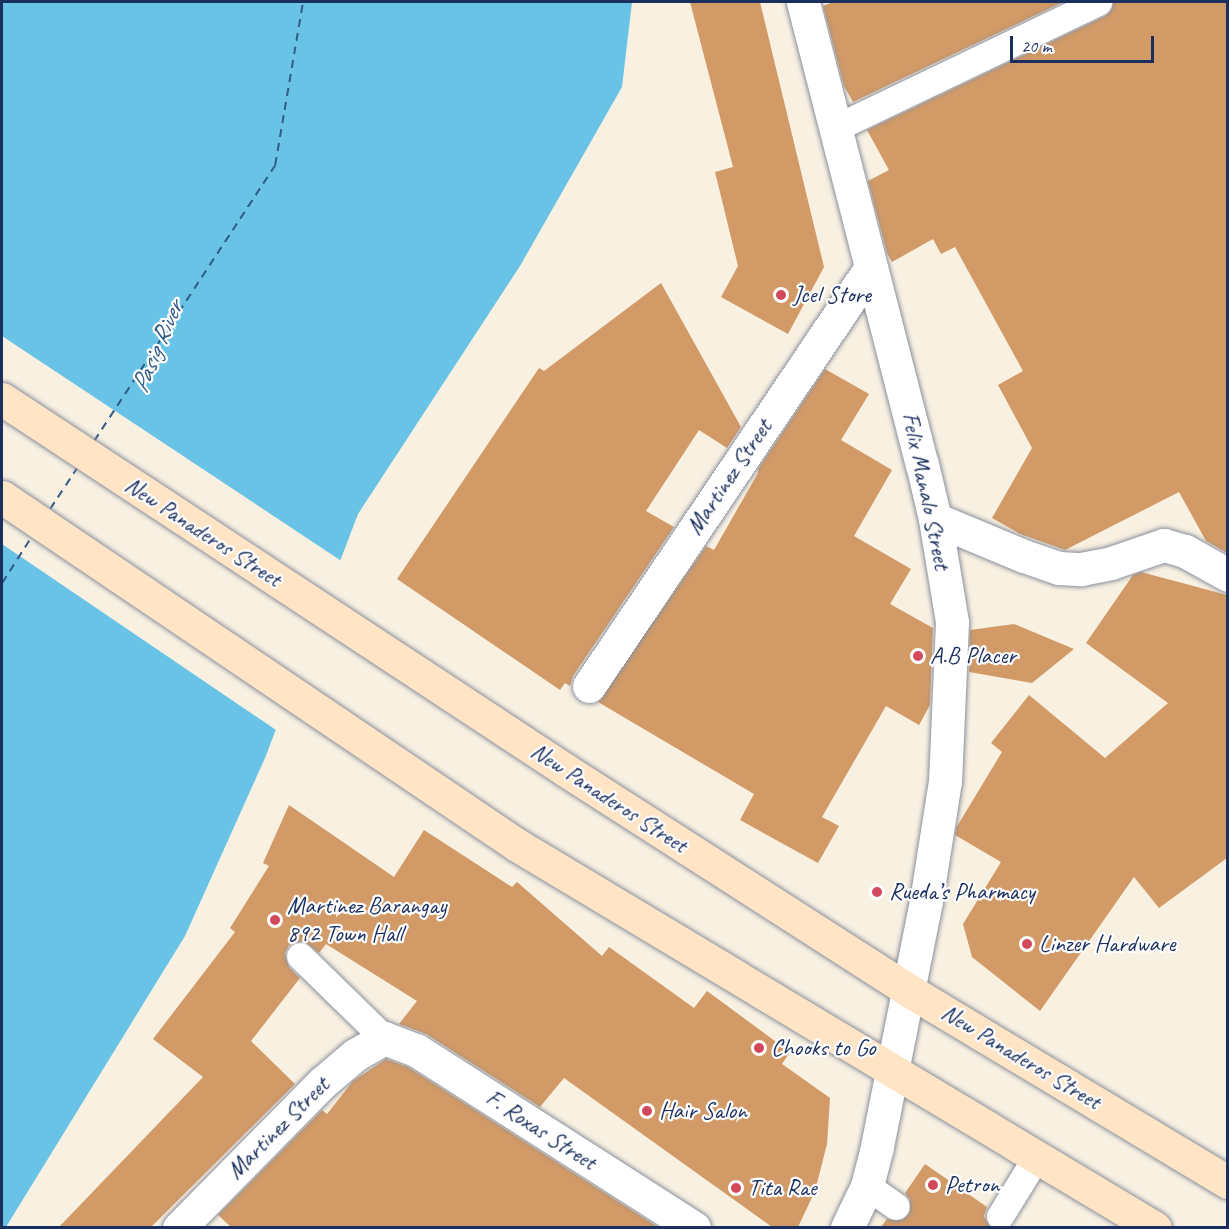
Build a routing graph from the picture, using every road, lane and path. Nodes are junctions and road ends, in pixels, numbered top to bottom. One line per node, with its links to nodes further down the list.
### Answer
1 (804, 2): 3 (street, Felix Manalo Street)
2 (1098, 2): 3 (lane)
3 (835, 128): 4 (street, Felix Manalo Street)
4 (870, 268): 7 (street, Felix Manalo Street); 9 (street, Martinez Street)
5 (2, 399): 11 (main road, New Panaderos Street)
6 (2, 497): 13 (main road)
7 (935, 519): 8 (street); 11 (street, Felix Manalo Street)
8 (1227, 574)
9 (589, 686)
10 (300, 956): 12 (lane)
11 (908, 990): 13 (street, Felix Manalo Street); 15 (main road, New Panaderos Street)
12 (384, 1038): 19 (street, Martinez Street); 20 (street, F. Roxas Street)
13 (892, 1069): 14 (main road); 16 (street, Felix Manalo Street)
14 (1037, 1156): 18 (lane); 22 (main road)
15 (1227, 1182)
16 (867, 1186): 17 (lane); 21 (street, Felix Manalo Street)
17 (896, 1206)
18 (1000, 1216)
19 (179, 1227)
20 (694, 1227)
21 (847, 1227)
22 (1155, 1227)

